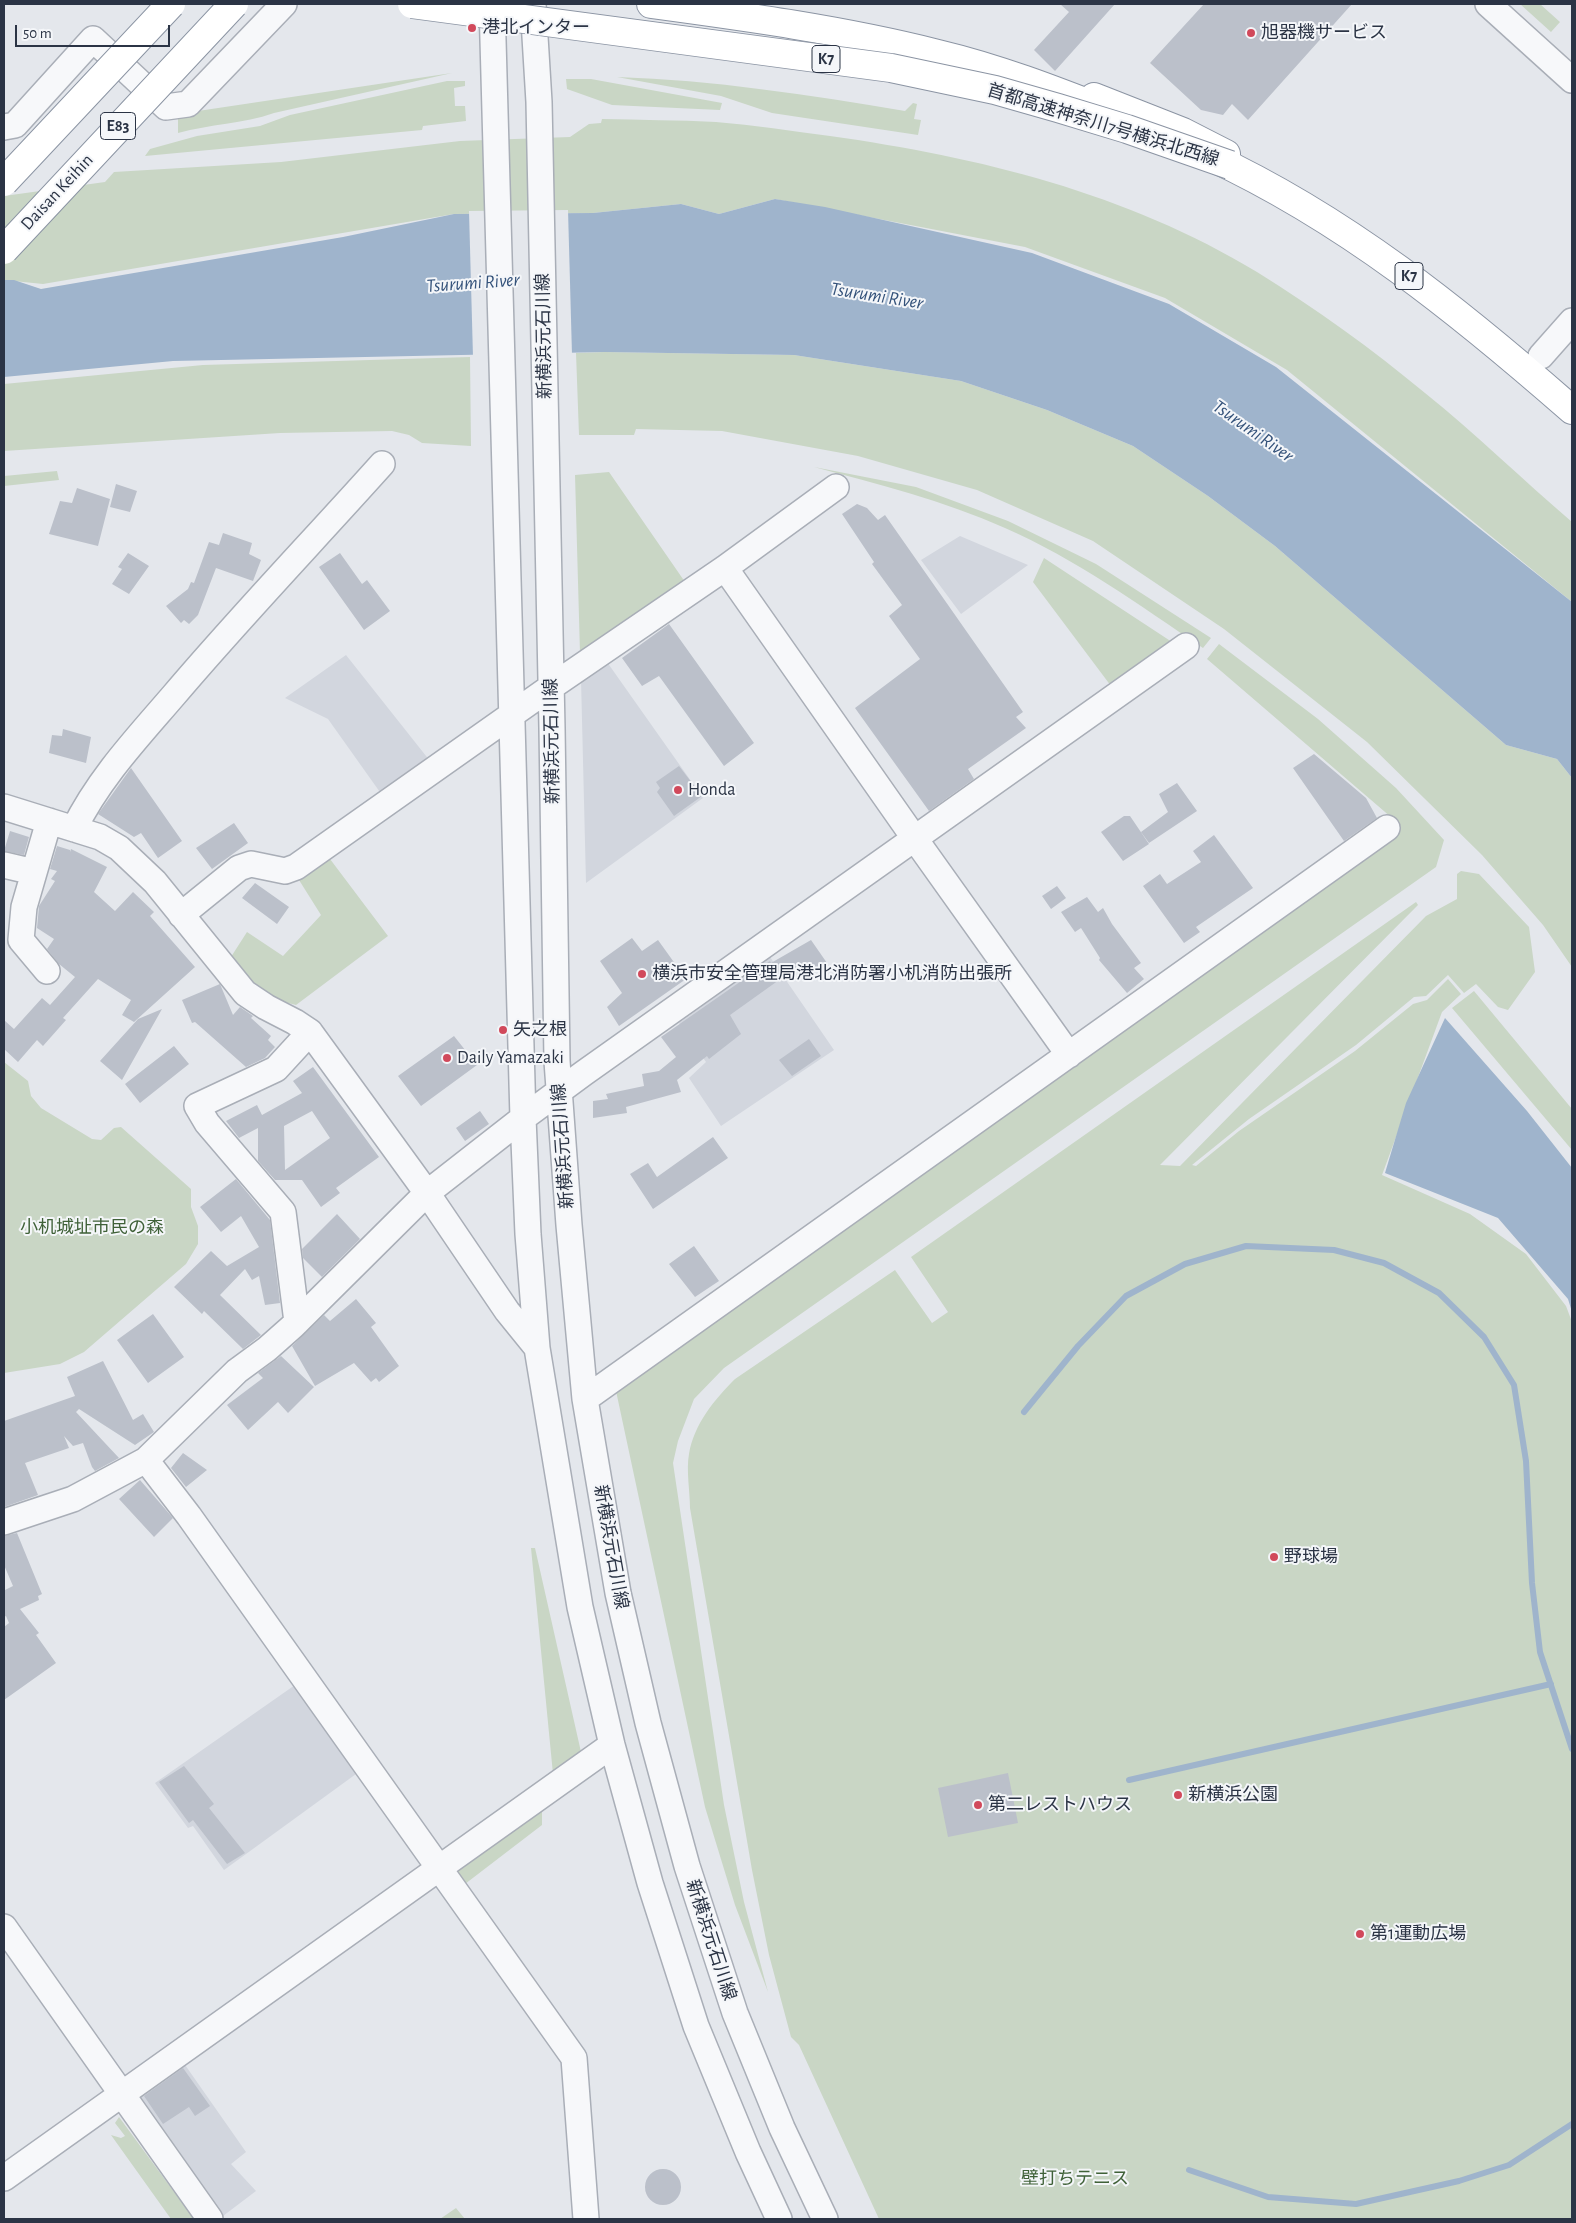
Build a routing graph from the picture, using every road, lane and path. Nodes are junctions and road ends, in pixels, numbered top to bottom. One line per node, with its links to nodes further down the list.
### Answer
1 (171, 4): 14 (highway, E83, bridge)
2 (234, 4): 15 (highway, Daisan Keihin / E83, bridge)
3 (284, 4): 12 (street)
4 (412, 4): 13 (highway, 首都高速神奈川7号横浜北西線 / K7, bridge)
5 (482, 4): 13 (highway, 首都高速神奈川7号横浜北西線 / K7)
6 (492, 4): 25 (street, 新横浜元石川線)
7 (533, 4): 24 (street, 新横浜元石川線)
8 (651, 4): 13 (highway, K7, bridge)
9 (704, 4): 13 (highway, K7)
10 (1488, 4): 11 (street)
11 (1572, 80)
12 (4, 127)
13 (1232, 162): 18 (highway, K7); 19 (highway, K7)
14 (4, 182)
15 (4, 250)
16 (1572, 321): 17 (street)
17 (1541, 356)
18 (1572, 400)
19 (1572, 410)
20 (382, 464): 29 (street)
21 (836, 486): 22 (street)
22 (725, 568): 24 (street); 30 (street)
23 (1186, 646): 30 (street)
24 (551, 687): 25 (street); 37 (street, 新横浜元石川線)
25 (512, 715): 33 (street); 38 (street, 新横浜元石川線)
26 (4, 807): 27 (street)
27 (49, 821): 29 (street); 32 (street)
28 (1387, 828): 36 (street)
29 (74, 829): 33 (street)
30 (915, 839): 36 (street); 37 (street)
31 (4, 865): 32 (street)
32 (34, 872): 34 (street)
33 (181, 915): 35 (street)
34 (47, 971)
35 (310, 1032): 39 (street); 40 (street)
36 (1069, 1055): 42 (street)
37 (559, 1091): 38 (street); 42 (street, 新横浜元石川線)
38 (523, 1118): 39 (street); 41 (street, 新横浜元石川線)
39 (427, 1193): 40 (street); 41 (street)
40 (297, 1322): 43 (street)
41 (537, 1348): 45 (street, 新横浜元石川線)
42 (584, 1399): 53 (street, 新横浜元石川線)
43 (146, 1460): 44 (street); 46 (street)
44 (4, 1522)
45 (612, 1745): 46 (street); 52 (street, 新横浜元石川線)
46 (438, 1868): 48 (street); 51 (street)
47 (4, 1927): 48 (street)
48 (122, 2092): 49 (street); 50 (street)
49 (4, 2178)
50 (210, 2219)
51 (586, 2219)
52 (779, 2219)
53 (825, 2219)

